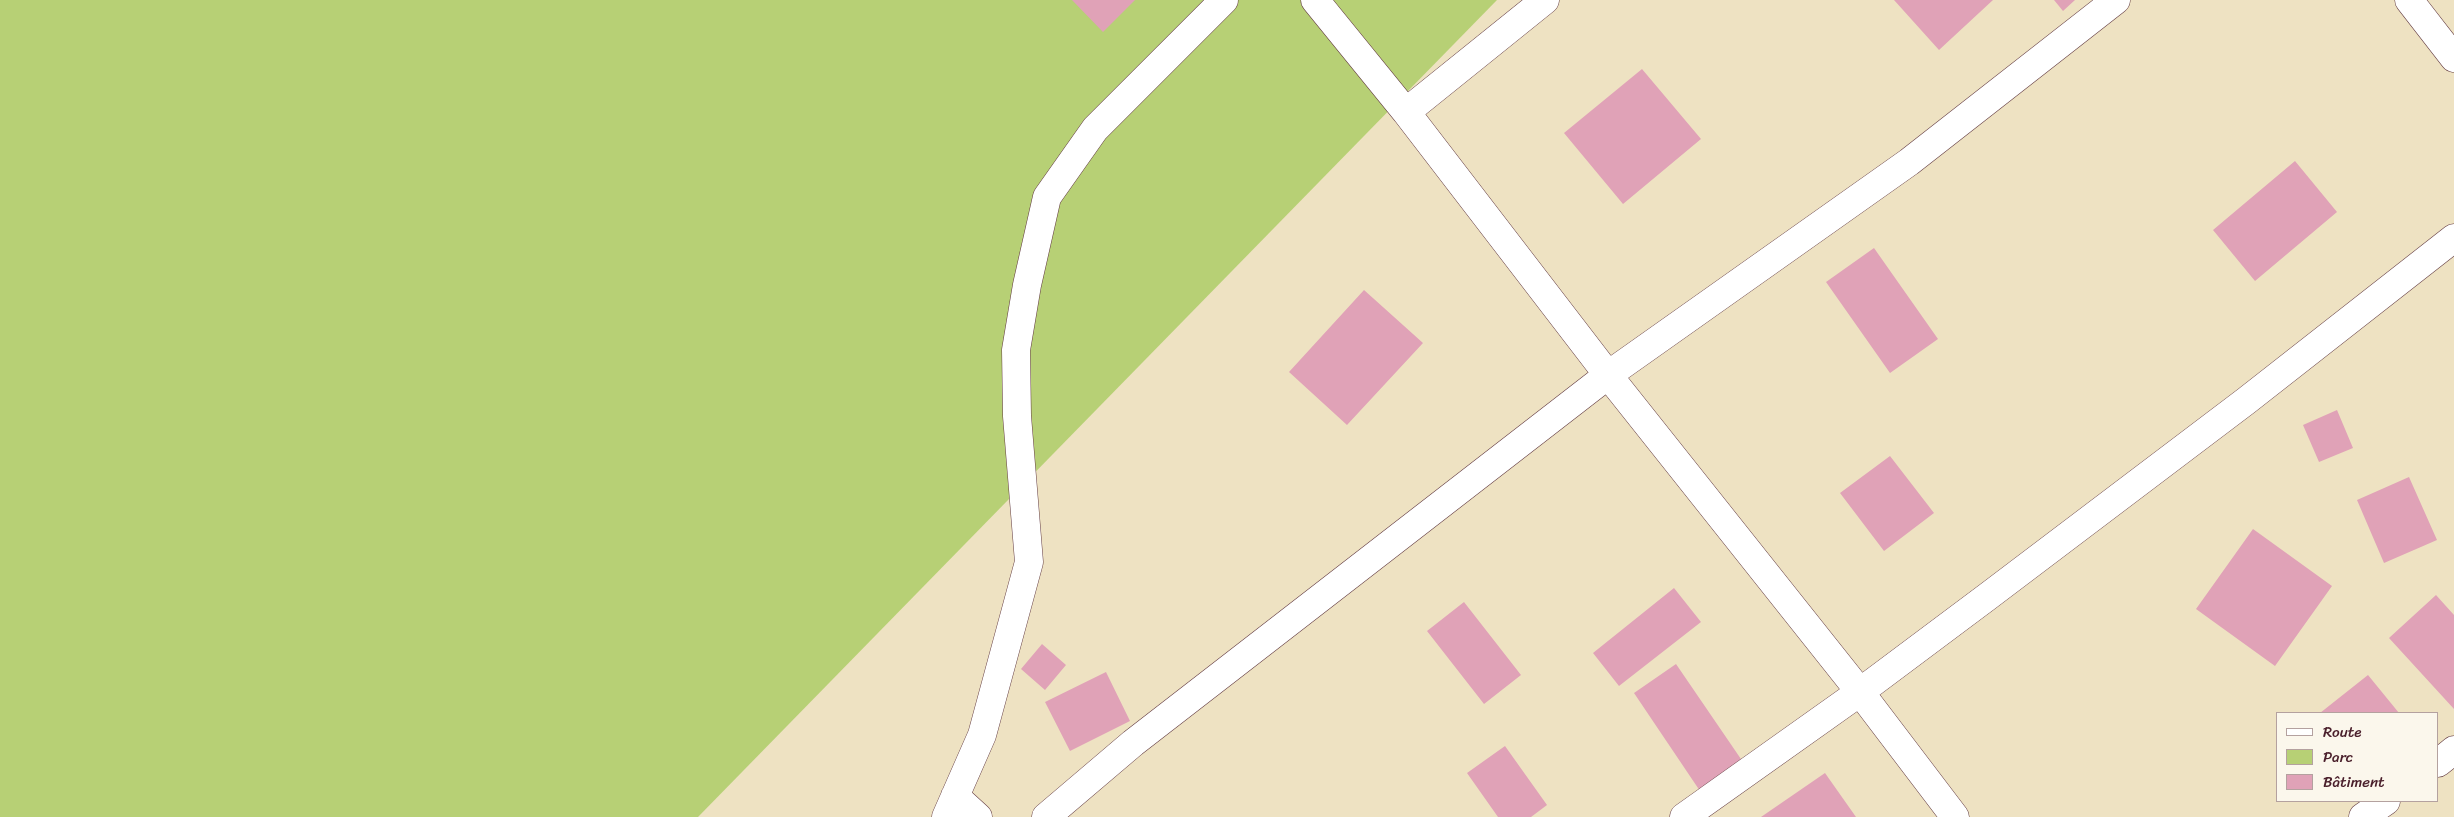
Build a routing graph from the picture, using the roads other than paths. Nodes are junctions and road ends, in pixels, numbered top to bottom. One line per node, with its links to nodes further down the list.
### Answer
1 (1224, 0): 14 (street)
2 (1315, 0): 7 (street)
3 (1545, 0): 7 (street)
4 (2116, 0): 9 (street)
5 (2409, 0): 6 (street)
6 (2454, 58)
7 (1406, 112): 9 (street)
8 (2454, 238): 10 (street)
9 (1608, 375): 10 (street); 16 (street)
10 (1860, 692): 17 (street); 18 (street)
11 (2454, 750): 12 (street)
12 (2439, 762)
13 (2385, 802): 19 (street)
14 (951, 806): 15 (street)
15 (978, 817)
16 (1046, 817)
17 (1684, 817)
18 (1955, 817)
19 (2363, 817)

